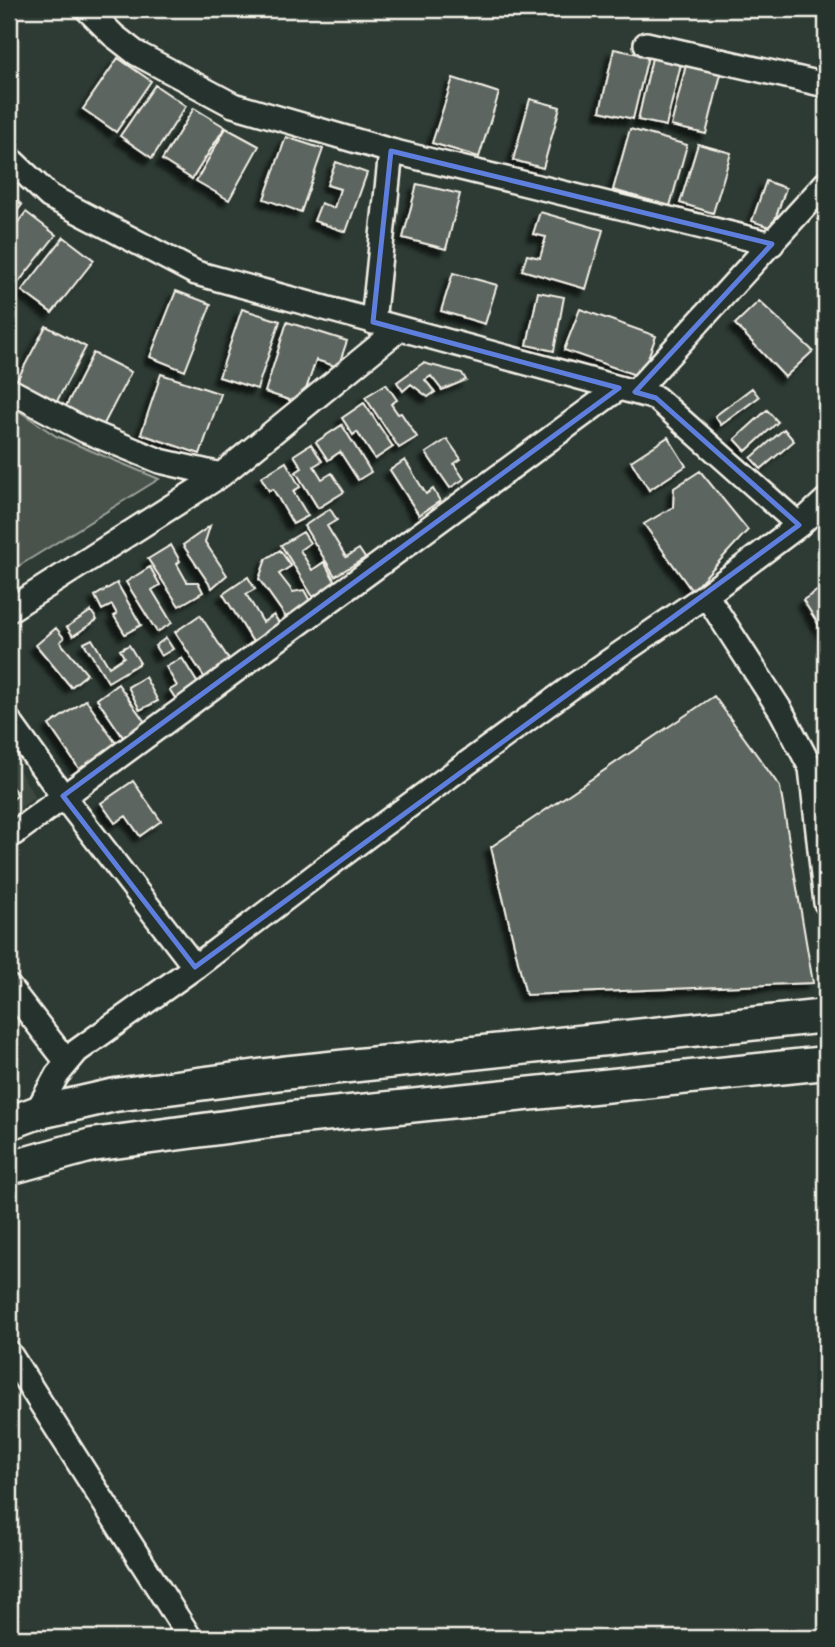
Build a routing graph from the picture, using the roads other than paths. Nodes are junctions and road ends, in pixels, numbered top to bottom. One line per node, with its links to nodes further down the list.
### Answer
1 (87, 9): 4 (street)
2 (646, 44): 3 (street)
3 (826, 85)
4 (391, 151): 7 (street); 8 (street)
5 (9, 158): 8 (street)
6 (826, 183): 7 (street)
7 (772, 244): 11 (street)
8 (373, 321): 9 (street)
9 (399, 329): 11 (street); 12 (street)
10 (9, 390): 12 (street)
11 (627, 390): 14 (street); 18 (street)
12 (221, 475): 16 (street)
13 (826, 500): 14 (street)
14 (799, 525): 15 (street)
15 (706, 596): 20 (street); 21 (street)
16 (9, 610)
17 (9, 722): 18 (street)
18 (63, 796): 19 (street); 21 (street)
19 (9, 837)
20 (826, 903)
21 (195, 967): 24 (street)
22 (9, 987): 24 (street)
23 (826, 1016): 26 (main road)
24 (67, 1062): 26 (street)
25 (826, 1063): 27 (main road)
26 (22, 1118)
27 (9, 1168)
28 (9, 1353): 29 (street)
29 (190, 1638)

